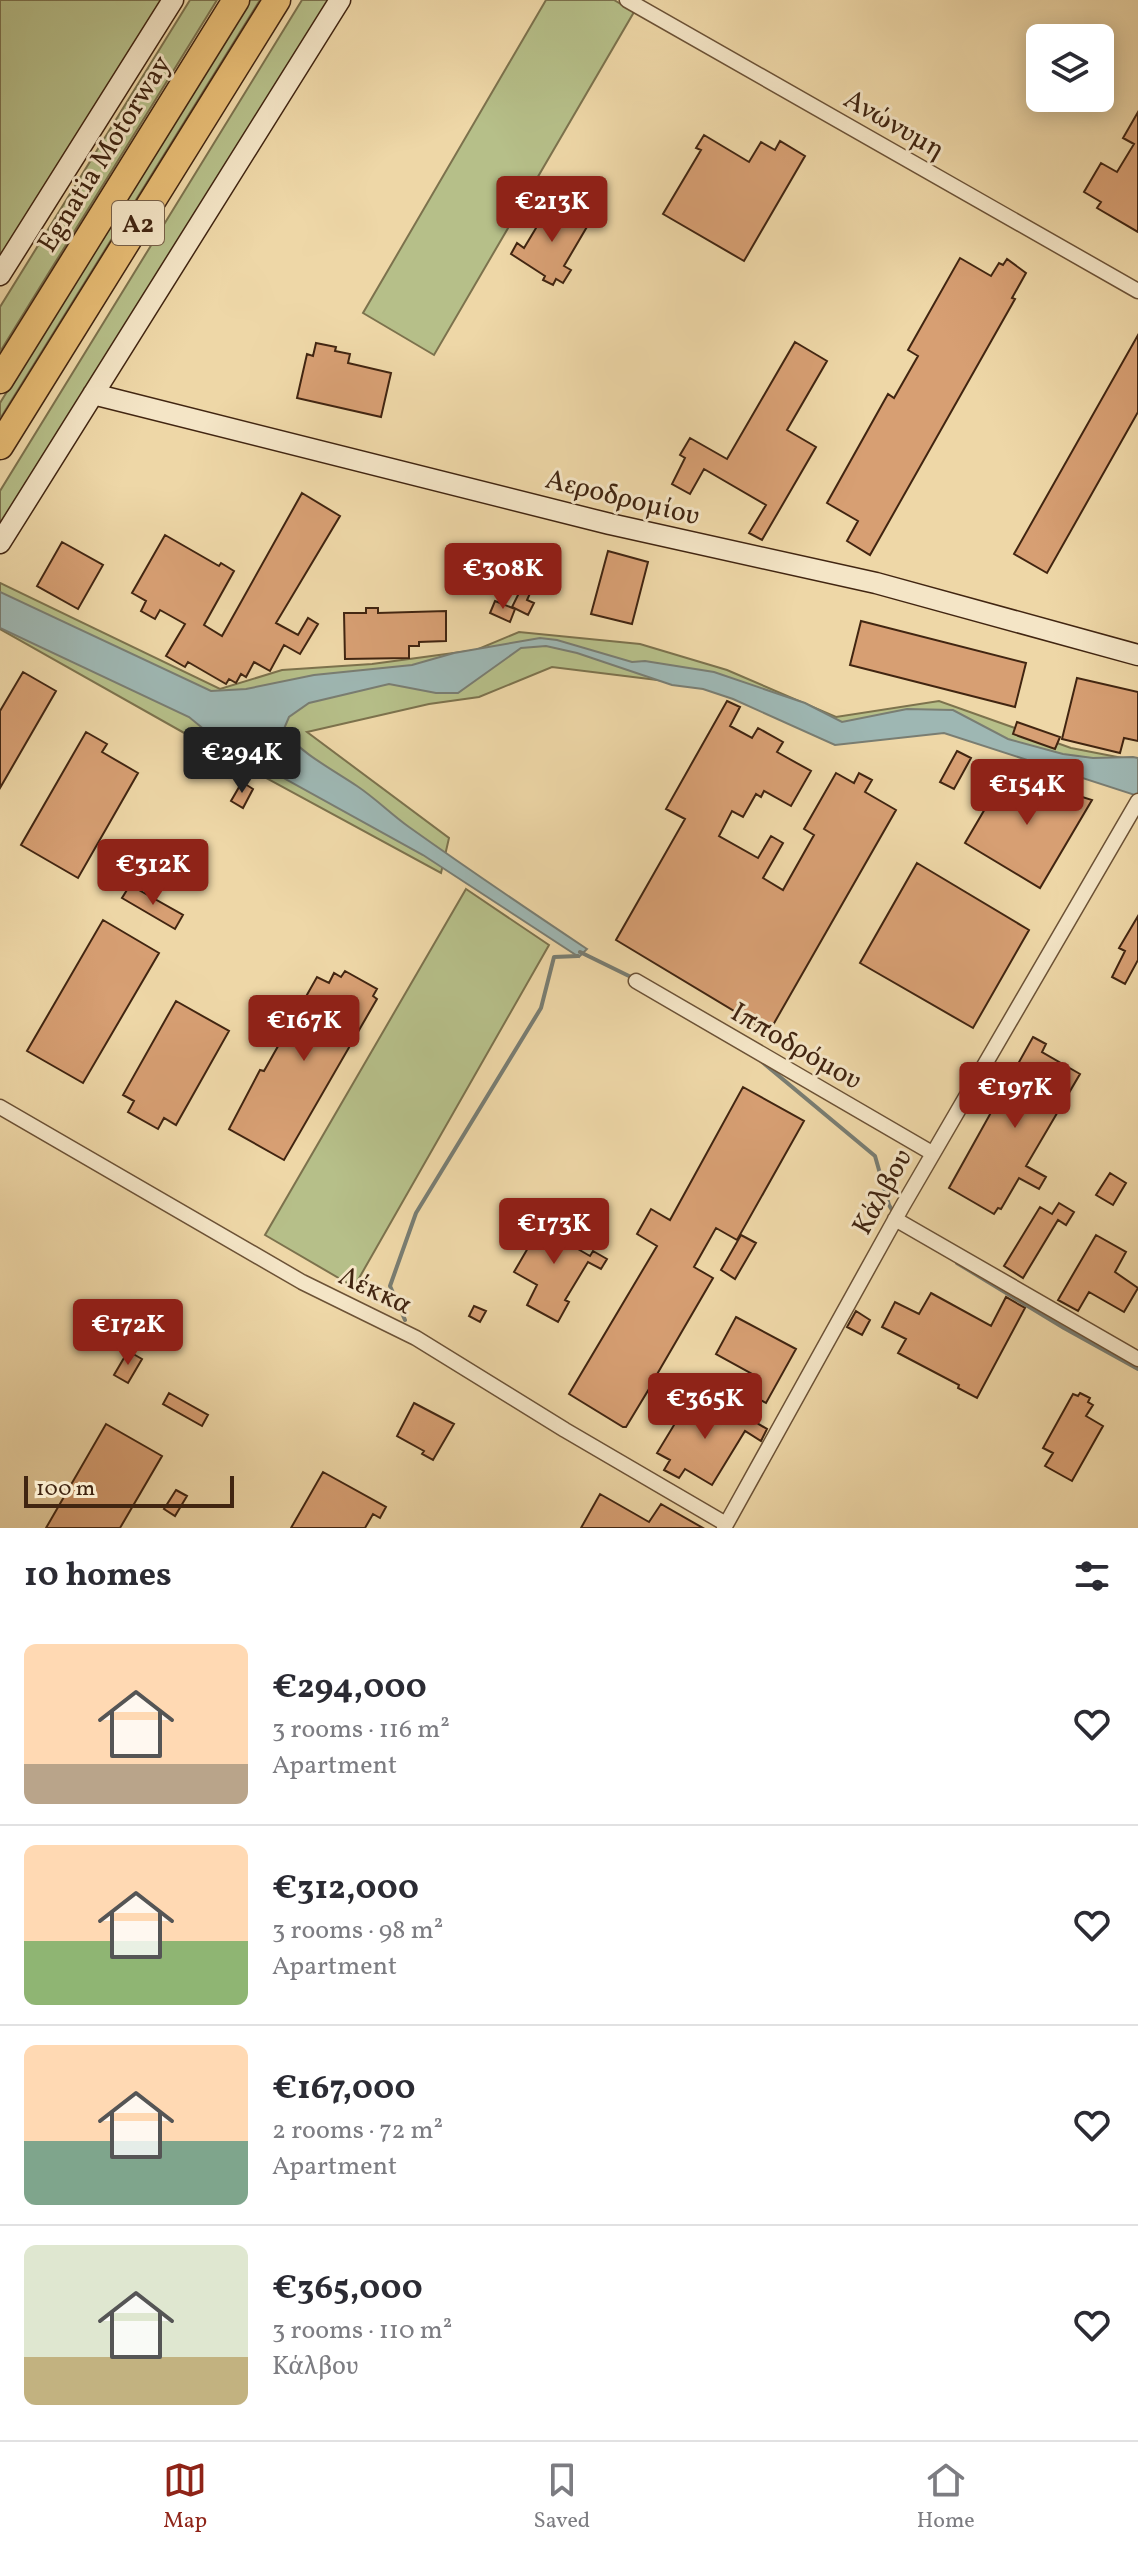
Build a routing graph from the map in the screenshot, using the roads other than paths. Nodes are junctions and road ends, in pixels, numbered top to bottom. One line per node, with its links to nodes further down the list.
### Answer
1 (173, 0): 6 (street)
2 (236, 0): 8 (highway, Egnatia Motorway / Α2)
3 (277, 0): 10 (highway, Α2)
4 (340, 0): 9 (street)
5 (627, 0): 7 (street, Ανώνυμη)
6 (0, 275)
7 (1138, 291)
8 (0, 380)
9 (93, 394): 11 (street); 12 (street, Αεροδρομίου)
10 (0, 446)
11 (0, 543)
12 (1138, 655)
13 (1138, 801): 16 (street, Κάλβου)
14 (636, 981): 16 (street, Ιπποδρόμου)
15 (0, 1107): 19 (street, Λέκκα)
16 (932, 1153): 17 (street, Κάλβου)
17 (895, 1219): 18 (street); 19 (street, Κάλβου)
18 (1138, 1359)
19 (725, 1526)

